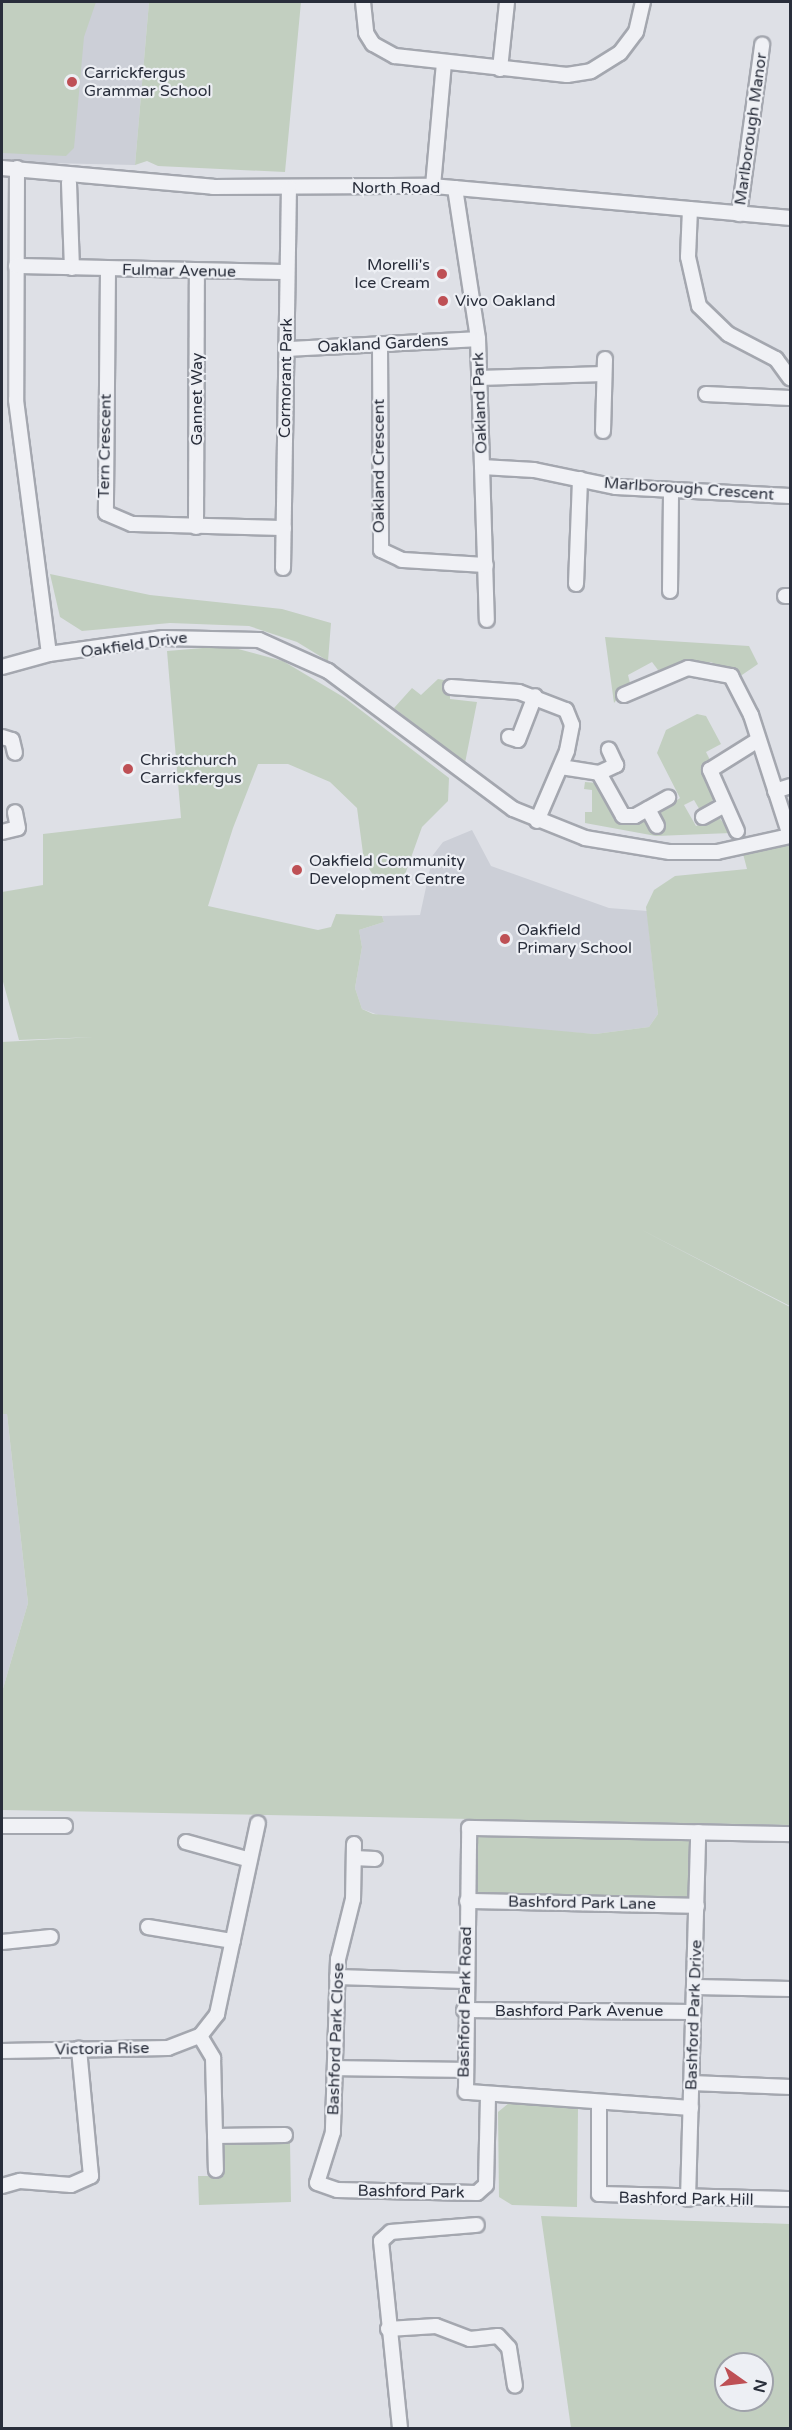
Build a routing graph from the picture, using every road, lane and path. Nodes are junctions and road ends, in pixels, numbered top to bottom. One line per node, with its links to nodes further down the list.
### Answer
1 (363, 2): 5 (street)
2 (507, 2): 6 (street)
3 (643, 2): 6 (street)
4 (762, 45): 14 (street, Marlborough Manor)
5 (444, 63): 6 (street); 10 (street)
6 (500, 69)
7 (2, 168): 8 (street, North Road)
8 (17, 168): 11 (street, North Road); 16 (street)
9 (69, 183): 17 (street)
10 (433, 186): 11 (street, North Road); 12 (street, North Road)
11 (289, 188): 20 (street, Cormorant Park)
12 (455, 188): 13 (street, North Road); 21 (street, Oakland Park)
13 (690, 209): 14 (street, North Road); 27 (street)
14 (739, 214): 15 (street, North Road)
15 (790, 218)
16 (16, 266): 17 (street, Fulmar Avenue); 42 (street)
17 (72, 268): 18 (street, Fulmar Avenue)
18 (108, 270): 19 (street, Fulmar Avenue); 35 (street, Tern Crescent)
19 (197, 272): 20 (street, Fulmar Avenue); 35 (street, Gannet Way)
20 (287, 272): 23 (street, Cormorant Park)
21 (478, 339): 22 (street, Oakland Gardens); 26 (street, Oakland Park)
22 (380, 346): 23 (street, Oakland Gardens); 37 (street, Oakland Crescent)
23 (288, 349): 36 (street, Cormorant Park)
24 (605, 359): 25 (street)
25 (604, 375): 26 (street); 30 (street)
26 (478, 378): 31 (street, Oakland Park)
27 (790, 378)
28 (706, 394): 29 (street)
29 (790, 398)
30 (603, 431)
31 (482, 467): 32 (street, Marlborough Crescent); 37 (street, Oakland Park)
32 (580, 479): 33 (street, Marlborough Crescent); 39 (street)
33 (671, 490): 34 (street, Marlborough Crescent); 40 (street)
34 (790, 496)
35 (196, 527): 36 (street, Tern Crescent)
36 (284, 528): 38 (street, Cormorant Park)
37 (486, 566): 41 (street, Oakland Park)
38 (283, 568)
39 (576, 584)
40 (670, 591)
41 (487, 620)
42 (50, 654): 43 (street, Oakfield Drive); 59 (street, Oakfield Drive)
43 (2, 667)
44 (451, 687): 46 (street)
45 (624, 695): 48 (street)
46 (535, 696): 47 (street); 50 (street)
47 (518, 740)
48 (758, 740): 53 (street); 55 (street)
49 (609, 750): 51 (street)
50 (561, 767): 51 (street); 59 (street)
51 (599, 773): 56 (street)
52 (790, 786): 53 (street)
53 (775, 791): 63 (street)
54 (668, 798): 56 (street)
55 (723, 806): 58 (street); 61 (street)
56 (648, 809): 60 (street)
57 (15, 812): 62 (street)
58 (703, 817)
59 (537, 820): 63 (street, Oakfield Drive)
60 (657, 825)
61 (737, 831)
62 (2, 832)
63 (790, 836)
64 (258, 1823): 71 (street)
65 (2, 1826): 66 (street)
66 (65, 1826)
67 (698, 1832): 68 (street); 72 (street, Bashford Park Road); 73 (street, Bashford Park Drive)
68 (790, 1834)
69 (186, 1842): 71 (street)
70 (375, 1858): 78 (street, Bashford Park Close)
71 (250, 1860): 76 (street)
72 (467, 1901): 73 (street, Bashford Park Lane); 79 (street, Bashford Park Road)
73 (697, 1906): 80 (street, Bashford Park Drive)
74 (148, 1927): 76 (street)
75 (51, 1937): 77 (street)
76 (233, 1941): 84 (street)
77 (2, 1942)
78 (337, 1977): 79 (street); 87 (street, Bashford Park Close)
79 (465, 1981): 82 (street, Bashford Park Road)
80 (695, 1987): 81 (street); 83 (street, Bashford Park Drive)
81 (790, 1989)
82 (464, 2010): 83 (street, Bashford Park Avenue); 88 (street, Bashford Park Road)
83 (693, 2012): 89 (street, Bashford Park Drive)
84 (200, 2036): 85 (street, Victoria Rise); 95 (street)
85 (79, 2049): 86 (street, Victoria Rise); 98 (street)
86 (2, 2051)
87 (335, 2068): 88 (street); 97 (street, Bashford Park Close)
88 (463, 2070): 91 (street, Bashford Park Road)
89 (692, 2083): 90 (street); 93 (street, Bashford Park Drive)
90 (790, 2086)
91 (488, 2097): 92 (street, Bashford Park Road); 97 (street, Bashford Park)
92 (599, 2105): 93 (street, Bashford Park Road); 99 (street, Bashford Park Hill)
93 (691, 2108): 99 (street, Bashford Park Drive)
94 (285, 2135): 95 (street)
95 (214, 2136): 96 (street)
96 (216, 2170)
97 (316, 2183)
98 (2, 2186)
99 (688, 2199): 100 (street, Bashford Park Hill)
100 (790, 2199)
101 (477, 2225): 102 (street)
102 (388, 2329): 103 (street); 104 (street)
103 (515, 2386)
104 (398, 2428)

